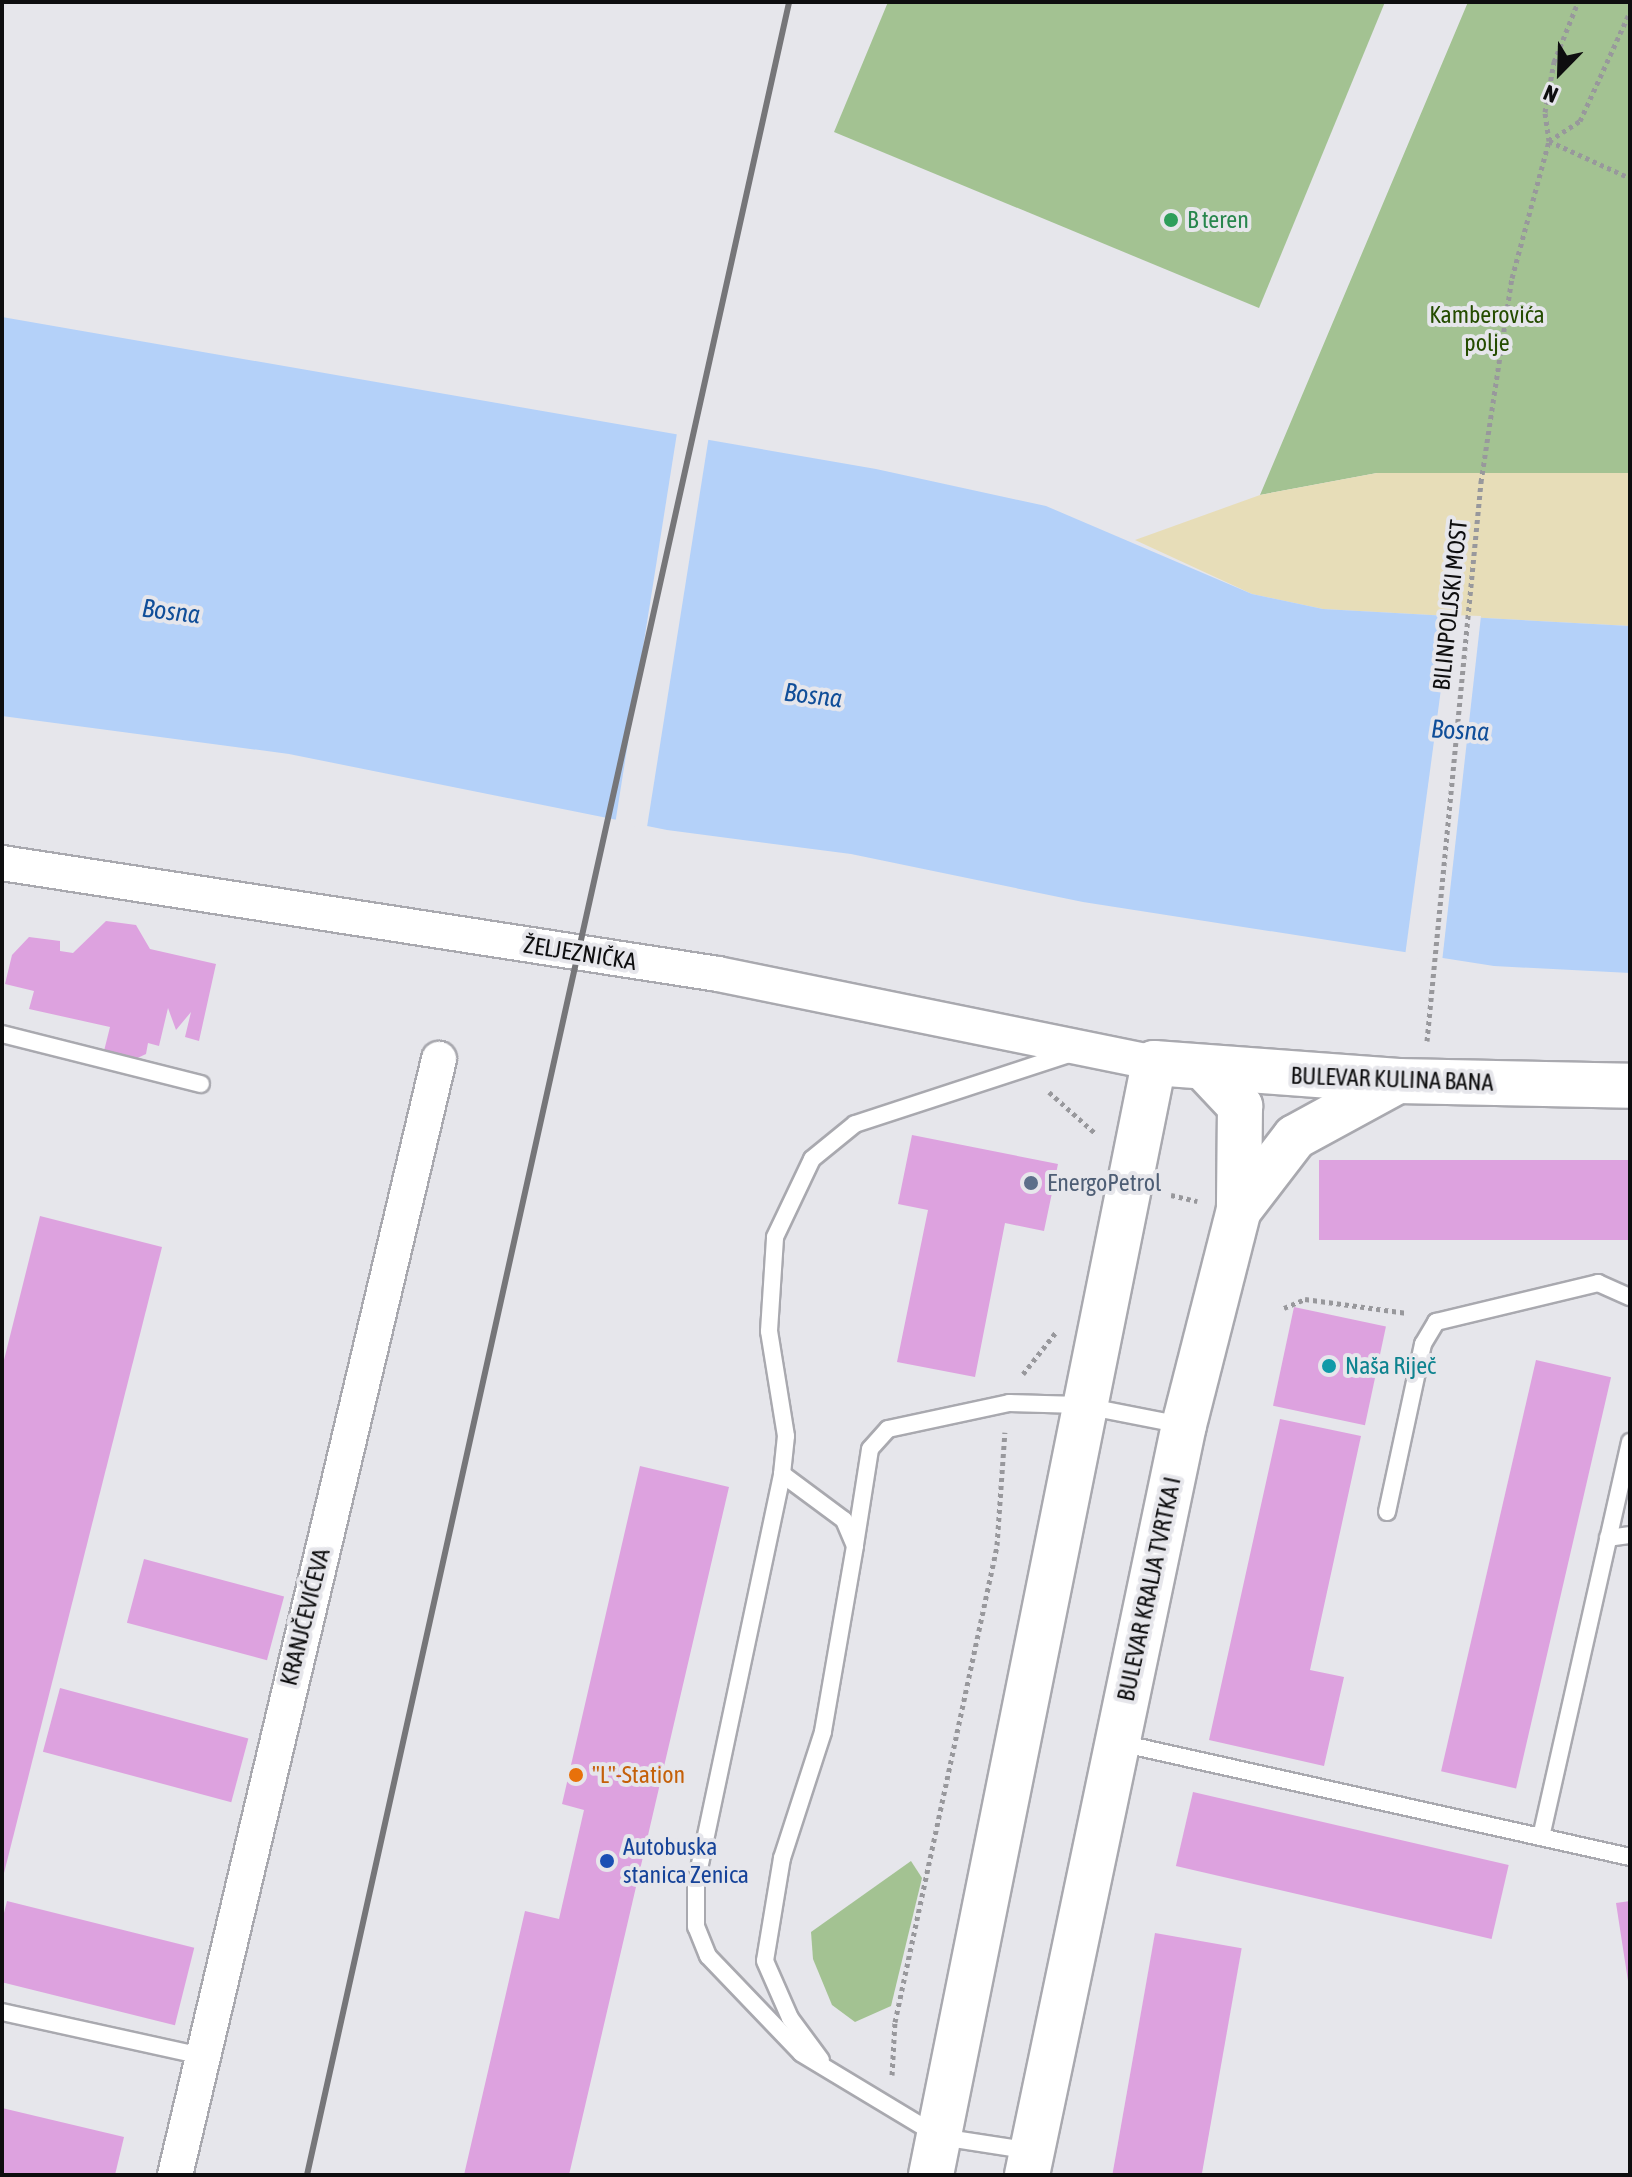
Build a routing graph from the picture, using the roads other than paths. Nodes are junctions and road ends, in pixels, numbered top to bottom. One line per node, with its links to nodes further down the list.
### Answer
1 (2, 863): 3 (street, ŽELJEZNIČKA)
2 (2, 1034): 8 (lane)
3 (1085, 1049): 5 (street, ŽELJEZNIČKA); 15 (lane)
4 (439, 1059): 24 (street, KRANJČEVIĆEVA)
5 (1154, 1063): 6 (street, BULEVAR KULINA BANA); 12 (street)
6 (1206, 1070): 7 (street, BULEVAR KULINA BANA); 10 (street)
7 (1398, 1081): 9 (street, BULEVAR KULINA BANA); 10 (street, BULEVAR KRALJA TVRTKA I)
8 (201, 1084)
9 (1630, 1086)
10 (1239, 1210): 13 (street, BULEVAR KRALJA TVRTKA I)
11 (1630, 1297): 16 (lane)
12 (1080, 1405): 13 (lane); 19 (lane); 26 (street)
13 (1184, 1425): 20 (street, BULEVAR KRALJA TVRTKA I)
14 (1630, 1442): 18 (lane)
15 (782, 1474): 19 (lane); 25 (lane)
16 (1387, 1512)
17 (1630, 1535): 18 (lane)
18 (1608, 1538): 21 (lane)
19 (855, 1546): 25 (lane)
20 (1116, 1742): 21 (lane); 27 (street, BULEVAR KRALJA TVRTKA I)
21 (1541, 1837): 22 (lane)
22 (1630, 1857)
23 (2, 2012): 24 (lane)
24 (202, 2056): 28 (street, KRANJČEVIĆEVA)
25 (833, 2074): 26 (lane)
26 (936, 2156): 27 (lane)
27 (1029, 2163)
28 (175, 2175)

